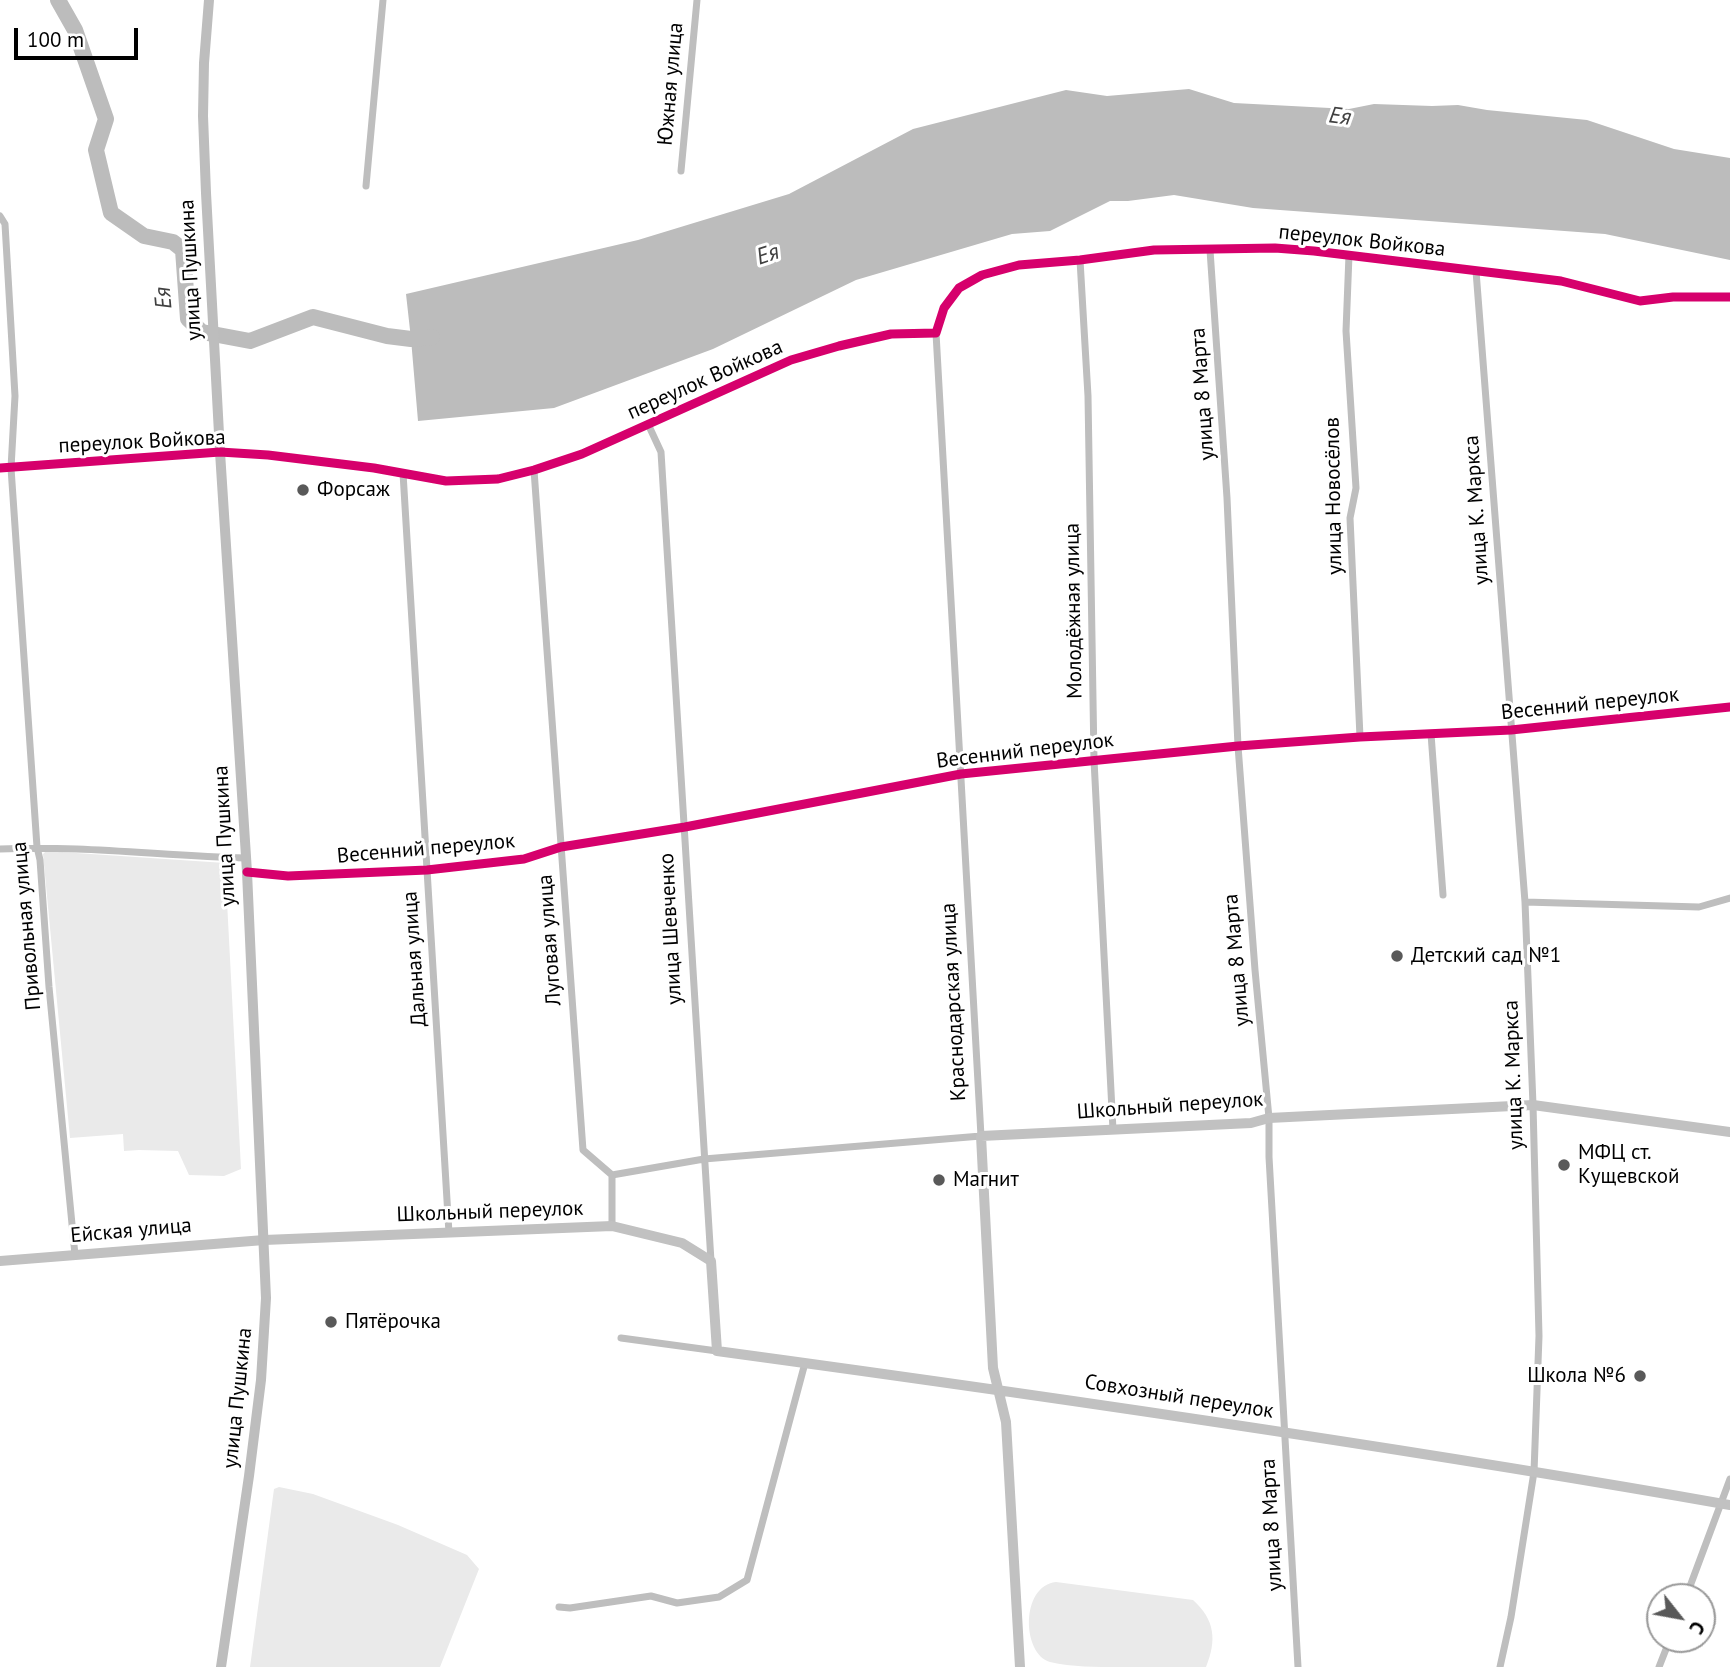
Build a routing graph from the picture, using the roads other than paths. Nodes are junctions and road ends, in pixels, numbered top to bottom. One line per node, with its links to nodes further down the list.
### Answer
1 (209, 0): 14 (main road, улица Пушкина)
2 (383, 0): 5 (street)
3 (697, 0): 4 (street, Южная улица)
4 (681, 171)
5 (366, 186)
6 (0, 216): 16 (street, Привольная улица)
7 (1210, 250): 8 (street, переулок Войкова); 9 (street, переулок Войкова); 23 (street, улица 8 Марта)
8 (1349, 255): 10 (street, переулок Войкова); 22 (street, улица Новосёлов)
9 (1080, 260): 12 (street, переулок Войкова); 24 (street, Молодёжная улица)
10 (1476, 271): 11 (street, переулок Войкова); 20 (street, улица К. Маркса)
11 (1730, 297)
12 (936, 333): 13 (street, переулок Войкова); 25 (street, Краснодарская улица)
13 (648, 424): 17 (street, переулок Войкова); 26 (street, улица Шевченко)
14 (220, 452): 16 (street, переулок Войкова); 18 (street, переулок Войкова); 30 (main road, улица Пушкина)
15 (0, 468): 16 (street, переулок Войкова)
16 (11, 468): 27 (street, Привольная улица)
17 (534, 470): 18 (street, переулок Войкова); 28 (street, Луговая улица)
18 (403, 473): 31 (street, Дальная улица)
19 (1730, 707): 20 (street, Весенний переулок)
20 (1511, 730): 21 (street, Весенний переулок); 35 (street, улица К. Маркса)
21 (1431, 734): 22 (street, Весенний переулок); 33 (street)
22 (1360, 737): 23 (street, Весенний переулок)
23 (1238, 746): 24 (street, Весенний переулок); 37 (street, улица 8 Марта)
24 (1094, 760): 25 (street, Весенний переулок); 38 (street, Молодёжная улица)
25 (961, 774): 26 (street, Весенний переулок); 40 (street, Краснодарская улица)
26 (685, 827): 28 (street, Весенний переулок); 41 (street, улица Шевченко)
27 (37, 847): 29 (street); 30 (street); 46 (street, Привольная улица)
28 (561, 848): 31 (street, Весенний переулок); 42 (street, Луговая улица)
29 (0, 849)
30 (246, 858): 32 (main road, улица Пушкина)
31 (427, 870): 32 (street, Весенний переулок); 44 (street, Дальная улица)
32 (247, 872): 45 (main road, улица Пушкина)
33 (1443, 895)
34 (1730, 898): 35 (street)
35 (1525, 902): 36 (street, улица К. Маркса)
36 (1533, 1105): 37 (street, Школьный переулок); 39 (street, Школьный переулок); 54 (street, улица К. Маркса)
37 (1269, 1118): 38 (street, Школьный переулок); 53 (street, улица 8 Марта)
38 (1113, 1130): 40 (street, Школьный переулок)
39 (1730, 1132)
40 (981, 1136): 41 (street, Школьный переулок); 52 (street, Краснодарская улица)
41 (704, 1159): 42 (street, Школьный переулок); 48 (street, улица Шевченко)
42 (612, 1175): 43 (street)
43 (612, 1226): 44 (street, Школьный переулок); 48 (street, Школьный переулок)
44 (449, 1233): 45 (street, Школьный переулок)
45 (264, 1240): 46 (street, Ейская улица); 59 (main road, улица Пушкина)
46 (75, 1255): 47 (street, Ейская улица)
47 (0, 1261)
48 (711, 1261): 50 (street, улица Шевченко)
49 (621, 1338): 50 (street, Совхозный переулок)
50 (717, 1351): 51 (street, Совхозный переулок)
51 (805, 1363): 52 (street, Совхозный переулок); 58 (street)
52 (999, 1389): 53 (street, Совхозный переулок); 60 (street, Краснодарская улица)
53 (1284, 1433): 54 (street, Совхозный переулок); 61 (street, улица 8 Марта)
54 (1534, 1472): 56 (street, Совхозный переулок); 62 (street, улица К. Маркса)
55 (1729, 1483): 56 (street)
56 (1725, 1504): 57 (street)
57 (1692, 1583)
58 (559, 1607)
59 (221, 1667)
60 (1020, 1667)
61 (1298, 1667)
62 (1500, 1667)

